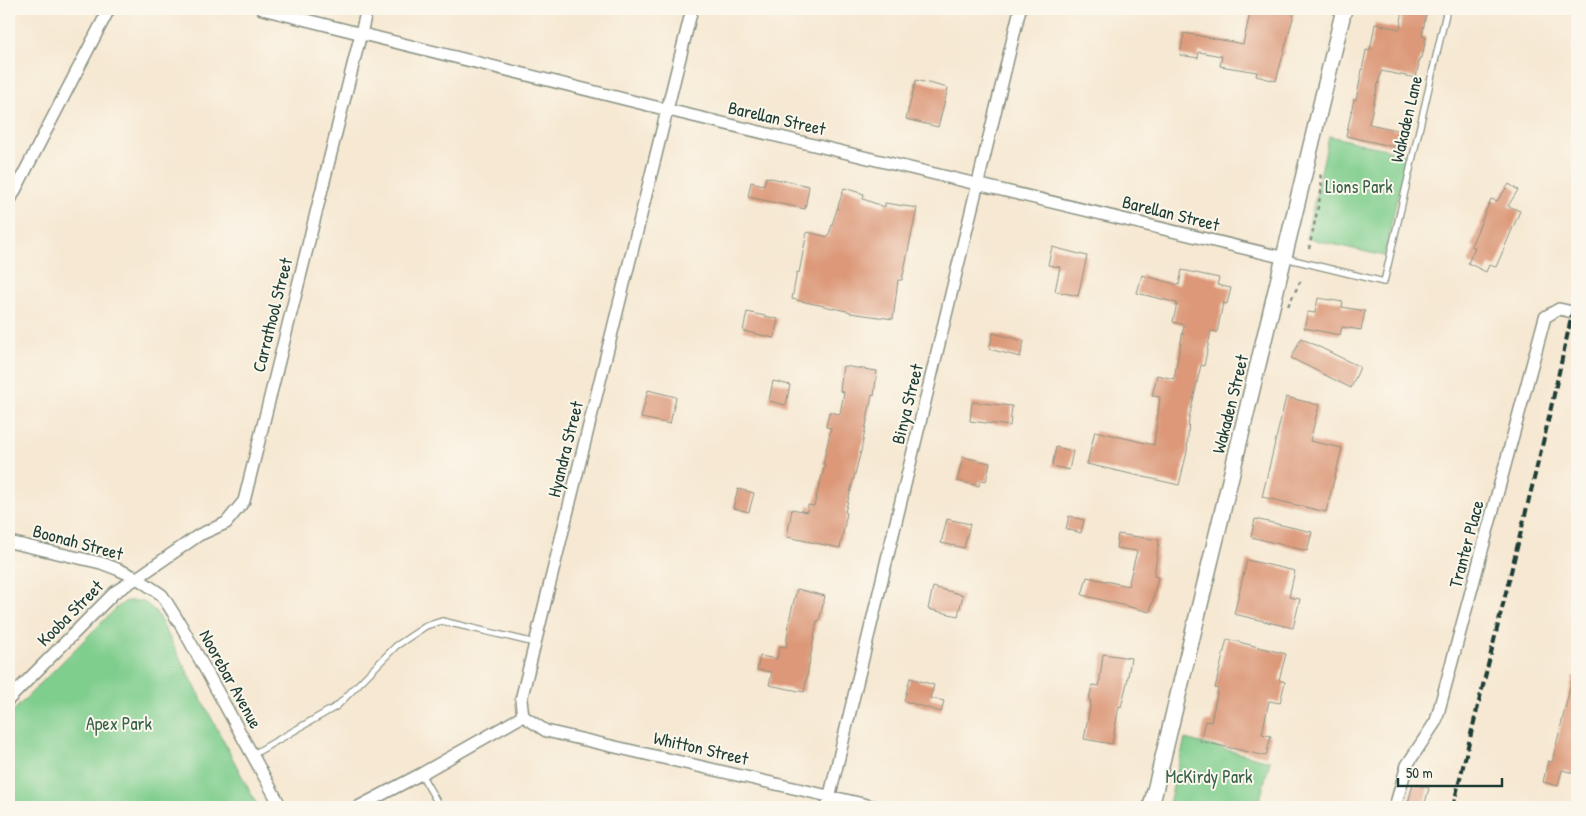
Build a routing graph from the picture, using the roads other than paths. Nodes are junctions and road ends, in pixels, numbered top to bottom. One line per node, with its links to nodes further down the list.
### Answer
1 (109, 9): 11 (street)
2 (262, 9): 8 (street, Barellan Street)
3 (367, 9): 8 (street, Carrathool Street)
4 (692, 9): 9 (street, Hyandra Street)
5 (1020, 9): 10 (street, Binya Street)
6 (1344, 9): 12 (street, Wakaden Street)
7 (1447, 9): 12 (lane, Wakaden Lane)
8 (361, 32): 9 (street, Barellan Street); 15 (street, Carrathool Street)
9 (668, 110): 10 (street, Barellan Street); 16 (street, Hyandra Street)
10 (978, 184): 12 (street, Barellan Street); 21 (street, Binya Street)
11 (9, 202)
12 (1284, 258): 26 (street, Wakaden Street)
13 (1577, 313): 27 (street, Tranter Place)
14 (9, 542): 15 (street, Boonah Street)
15 (138, 578): 17 (street, Kooba Street); 19 (street, Noorebar Avenue)
16 (535, 643): 18 (street, Hyandra Street); 19 (lane)
17 (9, 699)
18 (523, 716): 20 (street); 21 (street, Whitton Street)
19 (252, 755): 22 (street, Noorebar Avenue)
20 (421, 774): 23 (street); 24 (lane)
21 (828, 802): 25 (street, Whitton Street)
22 (281, 807)
23 (358, 807)
24 (440, 807)
25 (876, 807)
26 (1151, 807)
27 (1395, 807)

